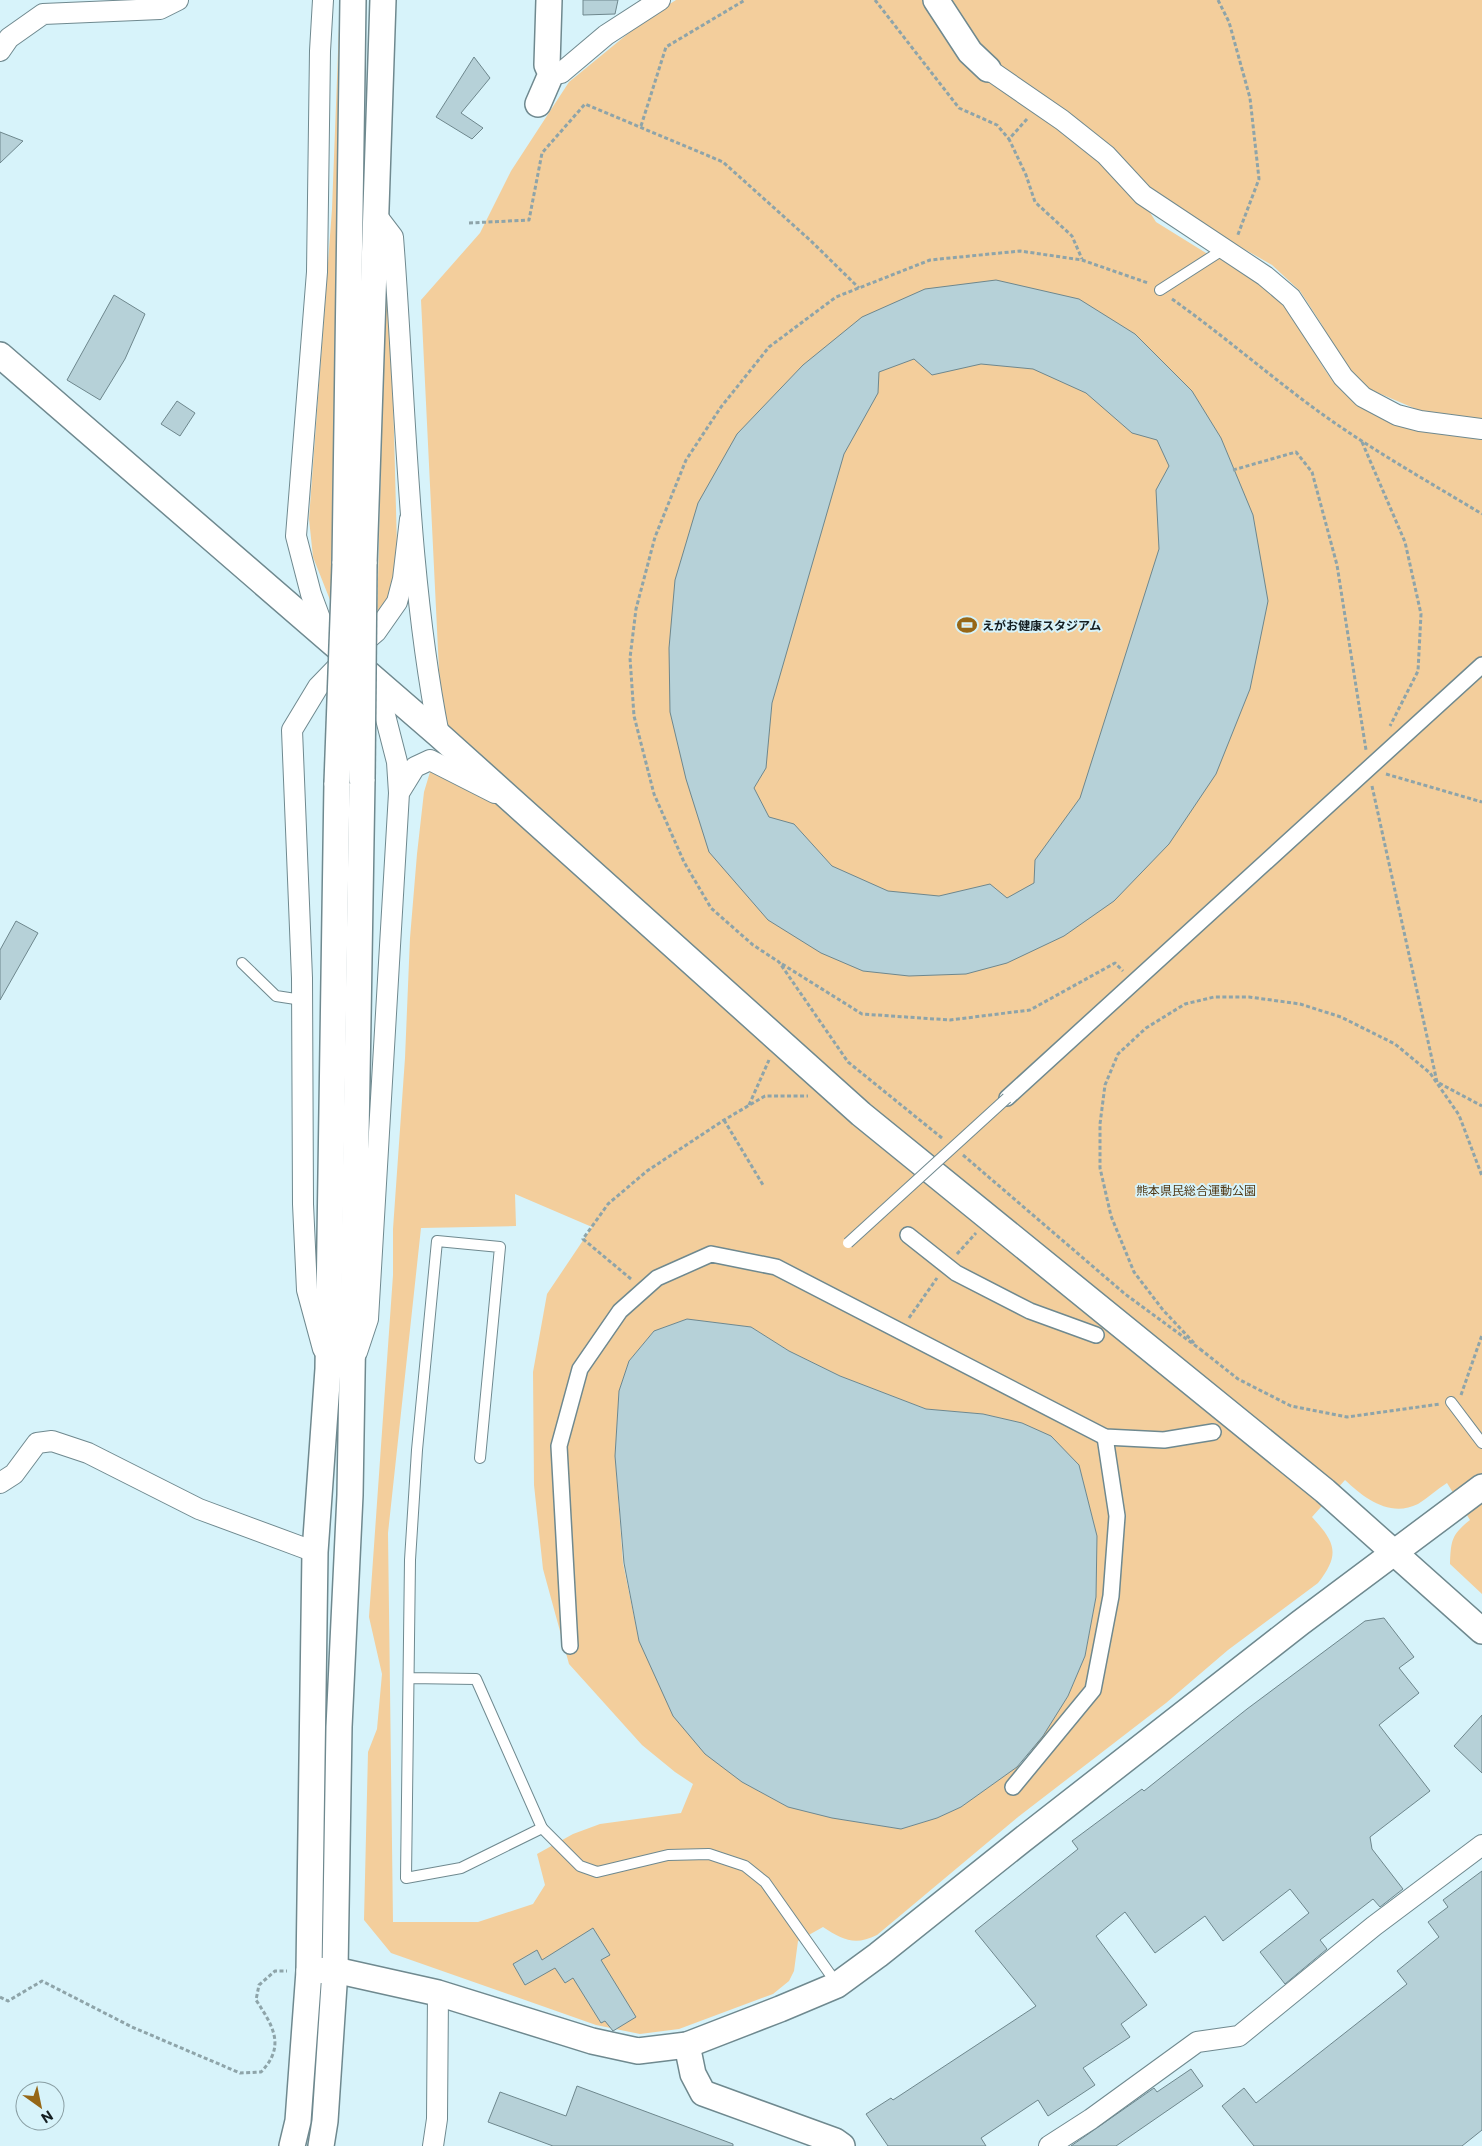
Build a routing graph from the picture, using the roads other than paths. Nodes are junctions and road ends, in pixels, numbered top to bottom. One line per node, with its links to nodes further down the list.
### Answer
1 (178, 0): 9 (street)
2 (323, 0): 20 (street)
3 (353, 0): 19 (street)
4 (383, 0): 13 (street)
5 (550, 0): 11 (street)
6 (660, 0): 8 (street)
7 (936, 0): 10 (street)
8 (642, 5): 11 (street)
9 (0, 51)
10 (988, 69): 14 (street)
11 (551, 74): 12 (street)
12 (538, 104)
13 (377, 216): 18 (street); 19 (street)
14 (1229, 246): 15 (lane); 17 (street)
15 (1160, 290)
16 (0, 355): 20 (street)
17 (1482, 429)
18 (410, 519): 21 (street); 24 (street)
19 (354, 564): 33 (street, bridge); 33 (street, bridge)
20 (328, 641): 21 (street)
21 (348, 656): 23 (street); 28 (street)
22 (1482, 665): 29 (street)
23 (376, 680): 24 (street); 25 (street)
24 (439, 735): 26 (street)
25 (400, 793): 26 (street); 33 (street)
26 (513, 802): 42 (street)
27 (242, 963): 28 (lane)
28 (302, 1000): 33 (street)
29 (1007, 1098): 31 (lane, bridge)
30 (908, 1235): 32 (street)
31 (848, 1243)
32 (1096, 1335)
33 (340, 1368): 41 (street); 49 (street)
34 (1451, 1402): 37 (lane)
35 (1213, 1432): 36 (street)
36 (1105, 1437): 44 (street); 46 (street)
37 (1482, 1443)
38 (480, 1458): 45 (lane)
39 (0, 1483): 41 (street)
40 (1482, 1487): 42 (street)
41 (315, 1552): 50 (street)
42 (1393, 1552): 43 (street); 51 (street)
43 (1482, 1631)
44 (570, 1646)
45 (409, 1678): 47 (lane); 47 (lane)
46 (1013, 1787)
47 (542, 1828): 51 (lane)
48 (1482, 1845): 58 (street)
49 (335, 1970): 50 (street); 52 (street); 55 (street)
50 (309, 1971): 54 (street)
51 (837, 1985): 53 (street)
52 (438, 1993): 53 (street); 56 (street)
53 (687, 2045): 57 (street)
54 (292, 2146)
55 (321, 2146)
56 (433, 2146)
57 (842, 2146)
58 (1049, 2146)

